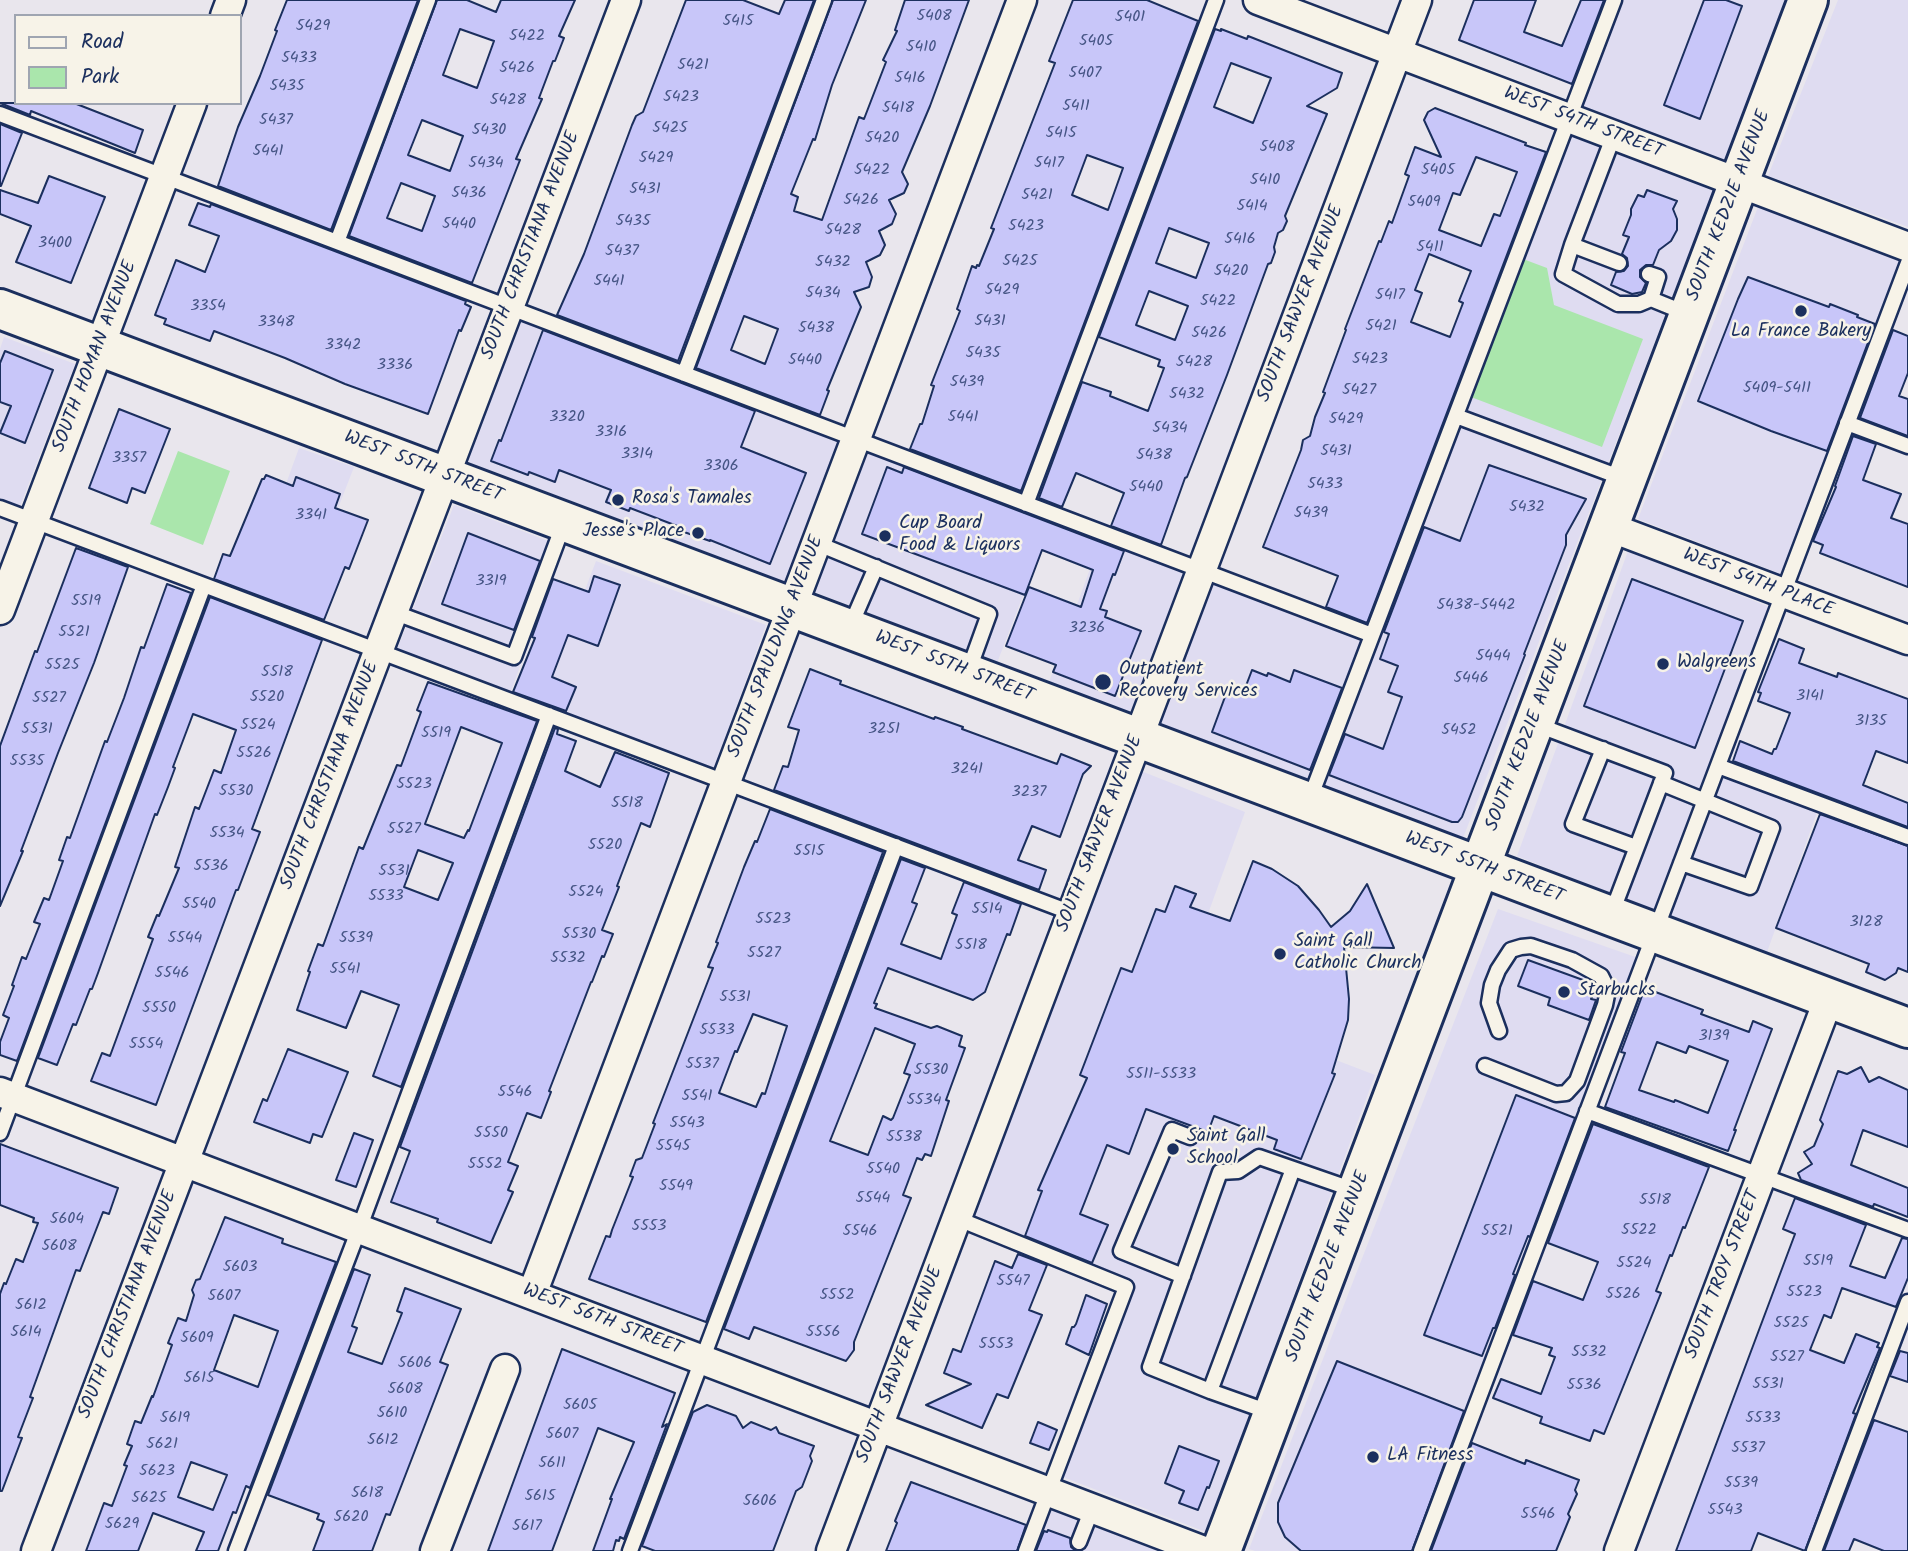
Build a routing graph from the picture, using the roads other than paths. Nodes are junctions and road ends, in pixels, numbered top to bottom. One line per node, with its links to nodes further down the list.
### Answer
1 (428, 0): 17 (lane)
2 (626, 0): 24 (street, SOUTH CHRISTIANA AVENUE)
3 (824, 0): 28 (lane)
4 (1022, 0): 31 (street, SOUTH SPAULDING AVENUE)
5 (1216, 0): 35 (lane)
6 (1258, 0): 10 (street, WEST 54TH STREET)
7 (1417, 0): 10 (street, SOUTH SAWYER AVENUE)
8 (1614, 0): 13 (lane)
9 (1808, 0): 16 (main road, SOUTH KEDZIE AVENUE)
10 (1397, 53): 13 (street, WEST 54TH STREET); 42 (street, SOUTH SAWYER AVENUE)
11 (191, 105): 15 (street, SOUTH HOMAN AVENUE)
12 (0, 114): 15 (lane)
13 (1569, 118): 14 (street, WEST 54TH STREET); 29 (lane)
14 (1614, 135): 16 (street, WEST 54TH STREET); 18 (lane)
15 (165, 176): 17 (lane); 27 (street, SOUTH HOMAN AVENUE)
16 (1739, 183): 19 (street, WEST 54TH STREET); 26 (main road, SOUTH KEDZIE AVENUE)
17 (337, 242): 24 (lane)
18 (1572, 245): 20 (lane); 23 (lane)
19 (1908, 247)
20 (1619, 263)
21 (1908, 263): 30 (lane)
22 (1650, 274): 23 (lane)
23 (1645, 302): 26 (lane)
24 (509, 307): 28 (lane); 33 (street, SOUTH CHRISTIANA AVENUE)
25 (0, 309): 27 (main road, WEST 55TH STREET)
26 (1689, 314): 34 (main road, SOUTH KEDZIE AVENUE)
27 (100, 347): 33 (main road, WEST 55TH STREET); 37 (street, SOUTH HOMAN AVENUE)
28 (684, 374): 31 (lane)
29 (1456, 416): 34 (lane); 49 (lane)
30 (1847, 423): 32 (lane); 44 (lane)
31 (856, 439): 35 (lane); 40 (street, SOUTH SPAULDING AVENUE)
32 (1908, 446)
33 (445, 476): 38 (main road, WEST 55TH STREET); 47 (street, SOUTH CHRISTIANA AVENUE)
34 (1626, 480): 39 (main road, SOUTH KEDZIE AVENUE)
35 (1027, 504): 42 (lane)
36 (0, 508): 37 (lane)
37 (34, 520): 43 (lane); 46 (street, SOUTH HOMAN AVENUE)
38 (565, 522): 45 (main road, WEST 55TH STREET); 47 (lane)
39 (1609, 527): 44 (street, WEST 54TH PLACE); 54 (main road, SOUTH KEDZIE AVENUE)
40 (816, 543): 41 (lane); 45 (street, SOUTH SPAULDING AVENUE)
41 (876, 567): 48 (lane); 52 (lane)
42 (1201, 570): 49 (lane); 55 (street, SOUTH SAWYER AVENUE)
43 (204, 584): 51 (lane); 74 (lane)
44 (1783, 593): 50 (street, WEST 54TH PLACE); 57 (lane)
45 (792, 607): 48 (main road, WEST 55TH STREET); 58 (street, SOUTH SPAULDING AVENUE)
46 (0, 610)
47 (393, 612): 51 (street, SOUTH CHRISTIANA AVENUE)
48 (849, 629): 52 (main road, WEST 55TH STREET)
49 (1372, 635): 61 (lane)
50 (1908, 640)
51 (378, 650): 53 (lane); 78 (street, SOUTH CHRISTIANA AVENUE)
52 (967, 674): 55 (main road, WEST 55TH STREET)
53 (549, 715): 58 (lane); 83 (lane)
54 (1534, 724): 56 (lane); 66 (main road, SOUTH KEDZIE AVENUE)
55 (1138, 738): 61 (main road, WEST 55TH STREET); 67 (street, SOUTH SAWYER AVENUE)
56 (1603, 749): 59 (lane); 64 (lane)
57 (1718, 766): 60 (lane); 62 (lane)
58 (726, 782): 63 (lane); 86 (street, SOUTH SPAULDING AVENUE)
59 (1661, 783): 60 (lane); 64 (lane)
60 (1704, 801): 65 (lane); 65 (lane)
61 (1309, 802): 66 (main road, WEST 55TH STREET)
62 (1908, 838)
63 (896, 846): 67 (lane); 88 (lane)
64 (1636, 847): 68 (lane)
65 (1681, 863): 69 (lane)
66 (1480, 867): 68 (main road, WEST 55TH STREET); 81 (main road, SOUTH KEDZIE AVENUE)
67 (1072, 913): 82 (street, SOUTH SAWYER AVENUE)
68 (1610, 916): 69 (main road, WEST 55TH STREET)
69 (1655, 933): 70 (main road, WEST 55TH STREET); 75 (lane)
70 (1829, 998): 71 (main road, WEST 55TH STREET); 80 (street, SOUTH TROY STREET)
71 (1908, 1028)
72 (1499, 1031): 73 (lane)
73 (1485, 1066)
74 (7, 1095): 76 (lane); 78 (street, WEST 56TH STREET)
75 (1587, 1111): 80 (lane); 104 (lane)
76 (0, 1133)
77 (1190, 1137): 85 (lane)
78 (184, 1162): 83 (street, WEST 56TH STREET); 96 (street, SOUTH CHRISTIANA AVENUE)
79 (1293, 1169): 81 (lane); 85 (lane); 90 (lane)
80 (1762, 1177): 84 (lane); 105 (street, SOUTH TROY STREET)
81 (1357, 1191): 91 (main road, SOUTH KEDZIE AVENUE)
82 (956, 1219): 92 (street, SOUTH SAWYER AVENUE); 93 (lane)
83 (359, 1229): 86 (street, WEST 56TH STREET); 97 (lane)
84 (1908, 1230)
85 (1183, 1276): 90 (lane)
86 (532, 1294): 88 (street, WEST 56TH STREET)
87 (1908, 1302): 106 (lane)
88 (703, 1360): 92 (street, WEST 56TH STREET); 99 (lane)
89 (505, 1369): 98 (street)
90 (1210, 1391): 91 (lane)
91 (1273, 1414): 103 (main road, SOUTH KEDZIE AVENUE)
92 (877, 1427): 93 (street, WEST 56TH STREET); 100 (street, SOUTH SAWYER AVENUE)
93 (1048, 1492): 94 (street, WEST 56TH STREET); 101 (lane)
94 (1092, 1508): 95 (lane); 102 (street, WEST 56TH STREET)
95 (1079, 1542)
96 (36, 1551)
97 (236, 1551)
98 (435, 1551)
99 (630, 1551)
100 (831, 1551)
101 (1026, 1551)
102 (1204, 1551)
103 (1221, 1551)
104 (1420, 1551)
105 (1619, 1551)
106 (1814, 1551)

